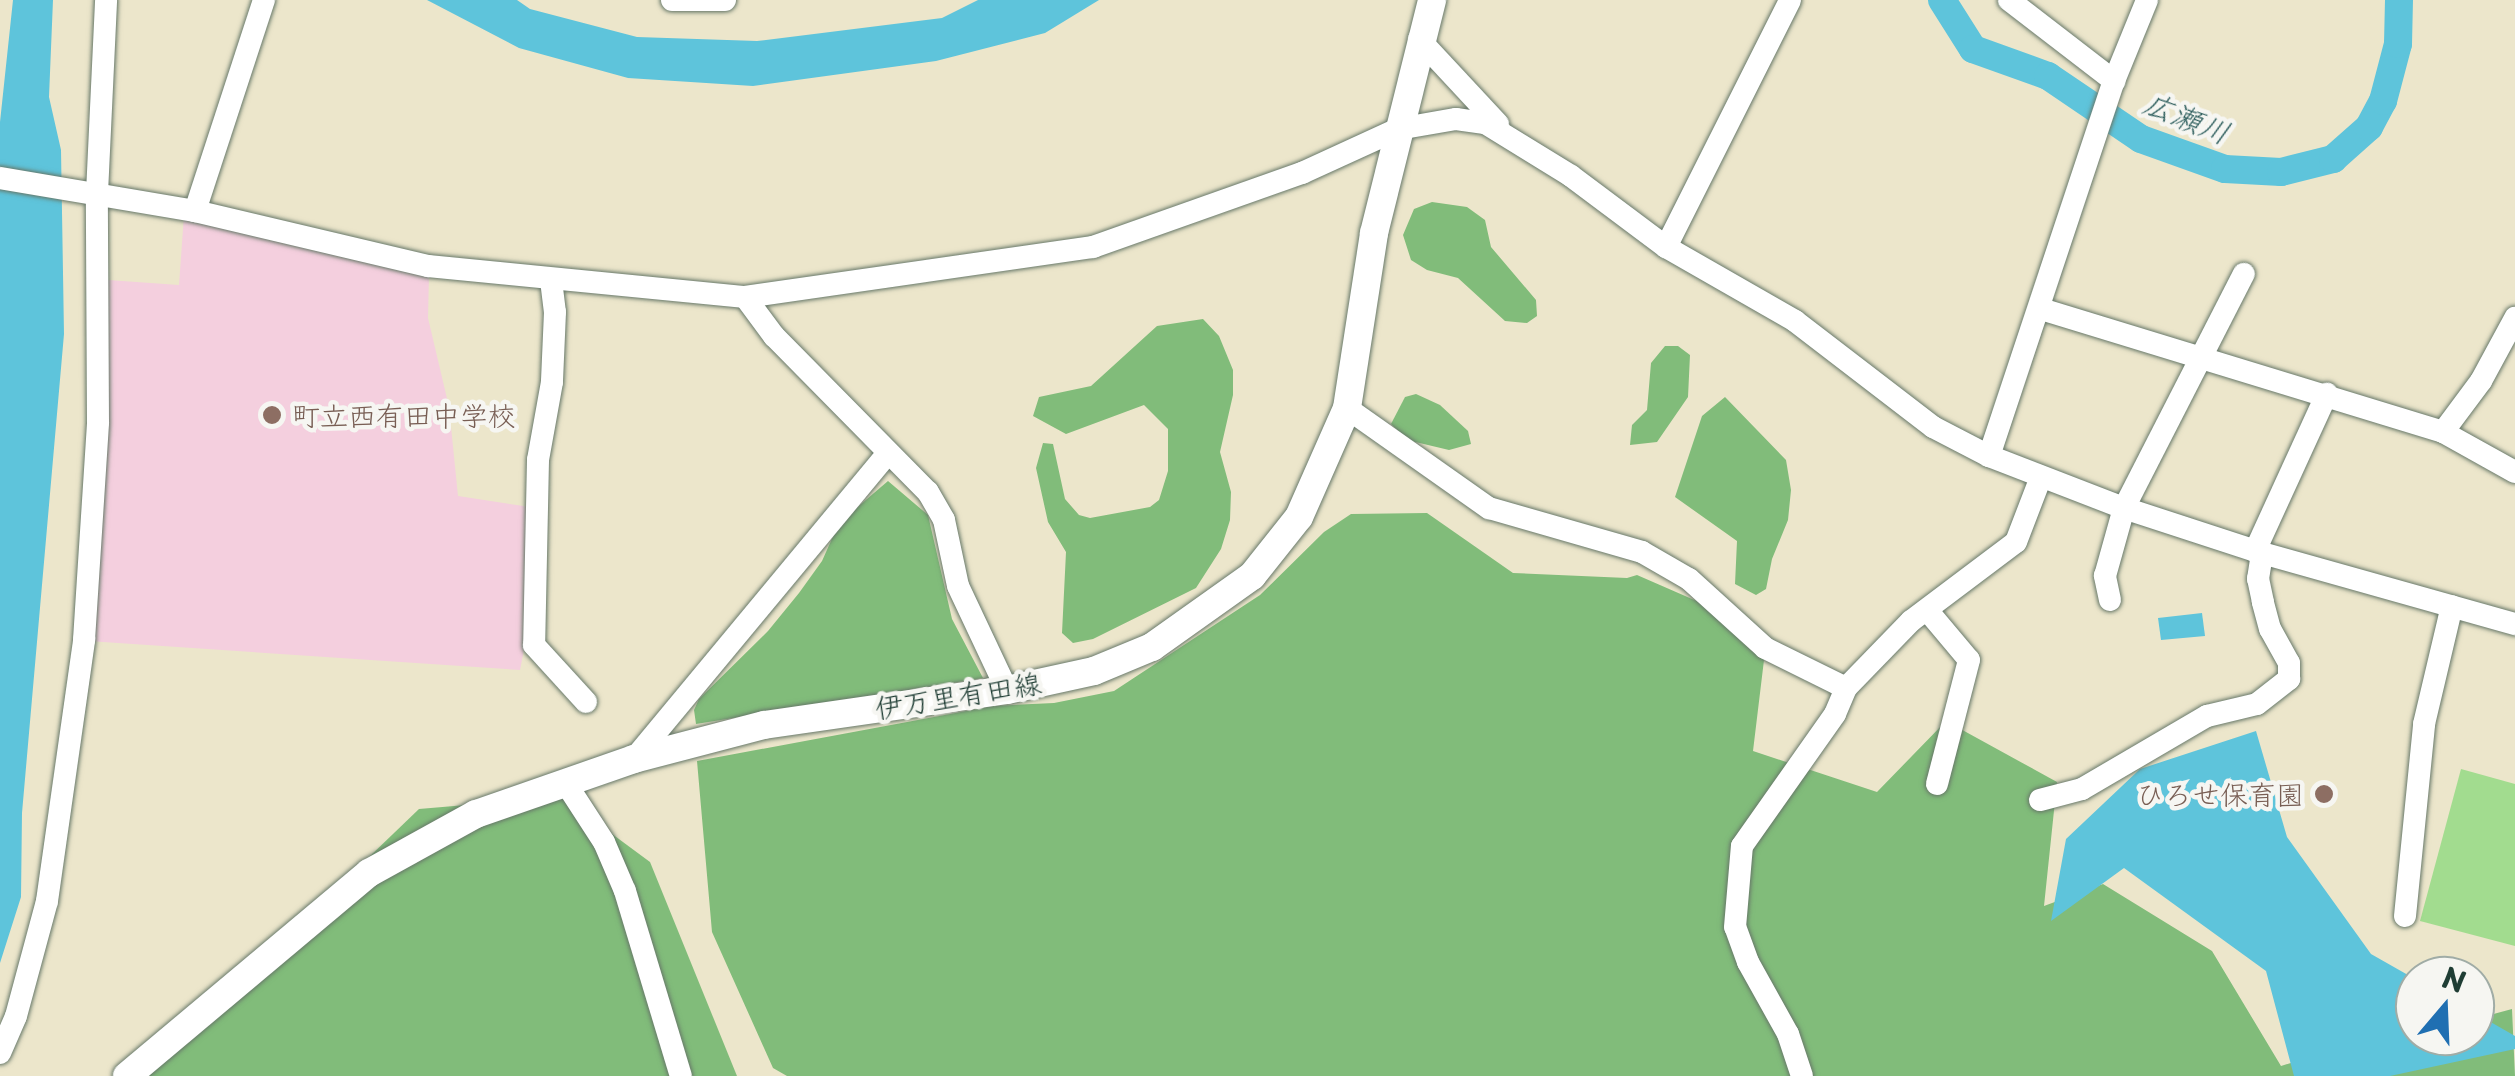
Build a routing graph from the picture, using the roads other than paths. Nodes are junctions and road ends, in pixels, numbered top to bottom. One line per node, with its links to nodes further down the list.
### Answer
1 (106, 0): 14 (street)
2 (264, 0): 15 (street)
3 (672, 0): 4 (street)
4 (725, 0)
5 (1432, 0): 9 (main road, 伊万里有田線)
6 (1790, 0): 16 (street)
7 (2009, 0): 10 (street)
8 (2146, 0): 10 (street)
9 (1419, 39): 11 (main road, 伊万里有田線); 12 (street)
10 (2114, 81): 20 (street)
11 (1398, 130): 12 (street); 19 (street); 24 (main road, 伊万里有田線)
12 (1512, 136): 16 (street)
13 (0, 178): 14 (street)
14 (97, 193): 15 (street); 44 (street)
15 (194, 212): 18 (street)
16 (1666, 247): 27 (street)
17 (2244, 274): 22 (street)
18 (551, 280): 19 (street); 38 (street)
19 (745, 297): 26 (street)
20 (2040, 309): 22 (street); 27 (street)
21 (2515, 318): 25 (street)
22 (2204, 357): 23 (street); 30 (street)
23 (2326, 394): 25 (street); 31 (street)
24 (1347, 408): 36 (street); 37 (main road, 伊万里有田線)
25 (2443, 432): 28 (street)
26 (886, 454): 37 (street); 39 (street)
27 (1990, 456): 29 (street)
28 (2515, 472)
29 (2041, 477): 30 (street); 34 (street)
30 (2124, 508): 31 (street); 32 (street)
31 (2259, 552): 33 (street); 42 (street)
32 (2110, 600)
33 (2452, 606): 35 (street); 43 (street)
34 (1927, 610): 36 (street); 41 (street)
35 (2515, 624)
36 (1846, 688): 47 (street)
37 (1007, 690): 39 (main road, 伊万里有田線)
38 (586, 702)
39 (634, 759): 40 (main road, 伊万里有田線)
40 (565, 782): 45 (main road, 伊万里有田線); 46 (street)
41 (1936, 784)
42 (2040, 800)
43 (2405, 916)
44 (0, 1054)
45 (127, 1076)
46 (680, 1076)
47 (1802, 1076)

